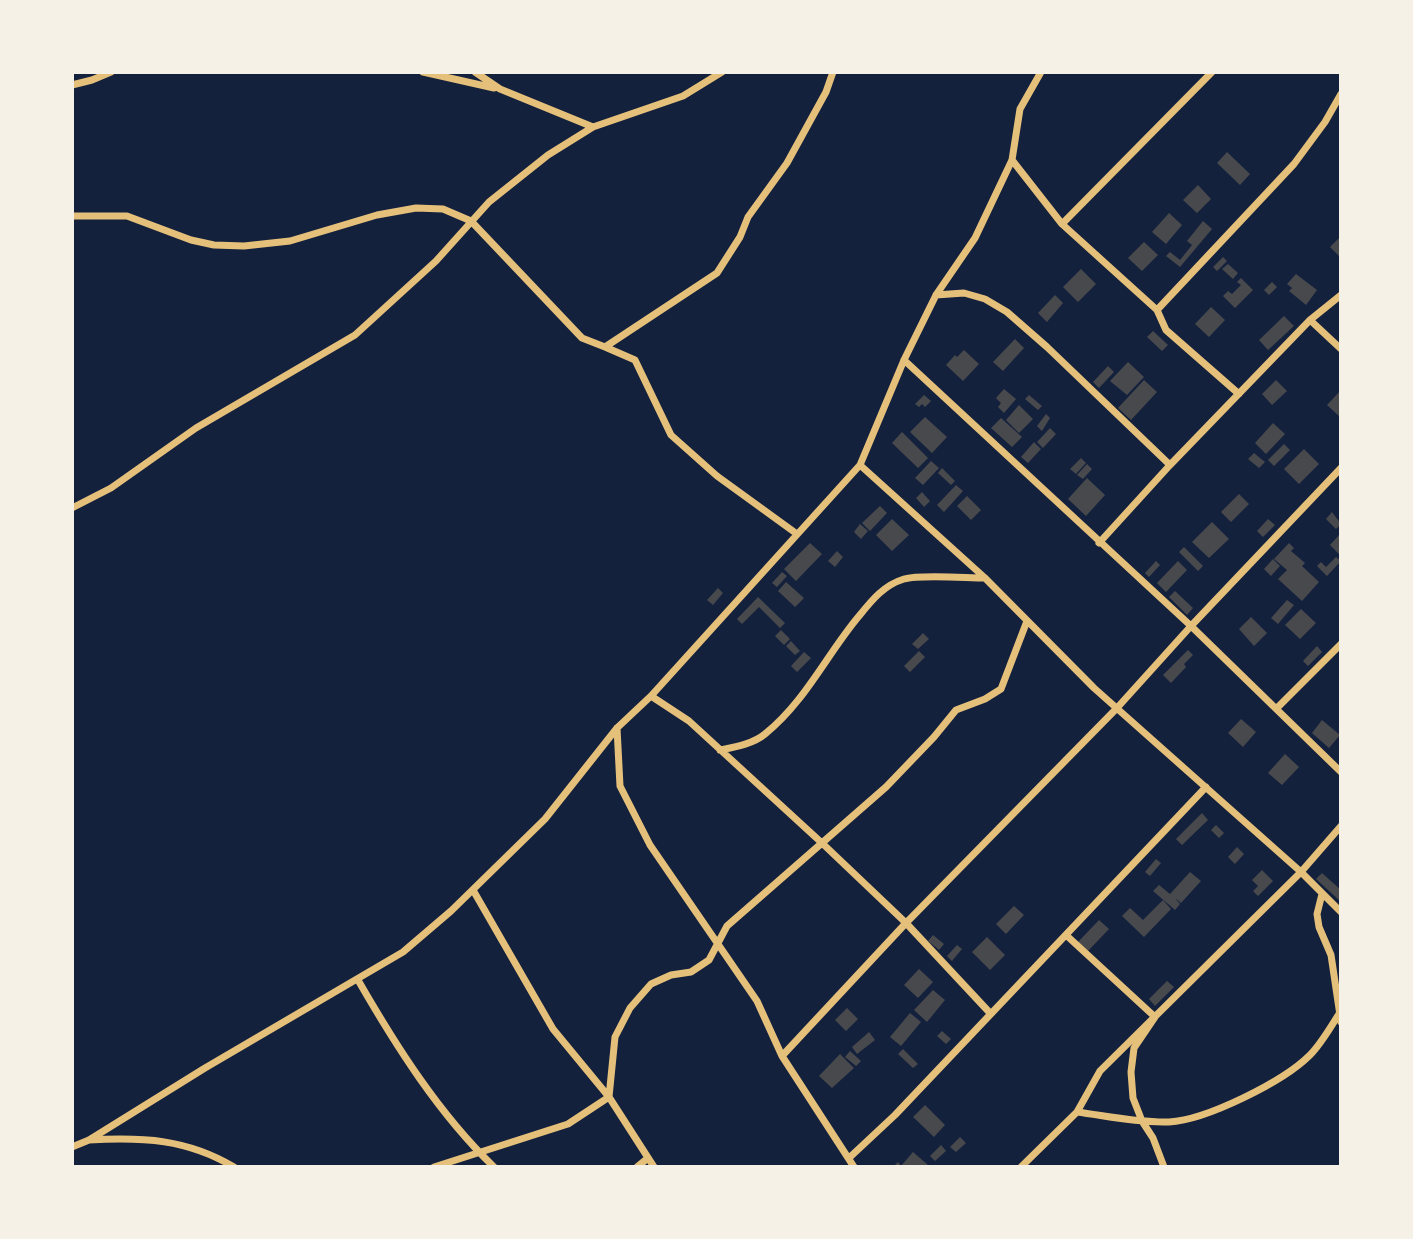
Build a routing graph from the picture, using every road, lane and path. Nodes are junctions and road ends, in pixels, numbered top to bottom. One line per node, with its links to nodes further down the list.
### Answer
1 (111, 72): 8 (street)
2 (424, 72): 9 (street)
3 (475, 72): 9 (street)
4 (722, 72): 11 (street)
5 (833, 72): 20 (street)
6 (1041, 72): 12 (street)
7 (1212, 72): 15 (street)
8 (72, 85)
9 (500, 89): 11 (street)
10 (1341, 94): 18 (street)
11 (593, 127): 14 (street)
12 (1012, 160): 15 (street); 16 (street)
13 (72, 216): 14 (street)
14 (471, 221): 20 (street); 27 (street)
15 (1062, 224): 18 (street)
16 (936, 295): 22 (street); 25 (street)
17 (1341, 295): 19 (street)
18 (1157, 310): 23 (street)
19 (1310, 320): 21 (street); 23 (street)
20 (605, 347): 28 (street)
21 (1341, 349)
22 (904, 360): 24 (street); 29 (street)
23 (1239, 394): 25 (street)
24 (860, 464): 28 (street); 30 (street)
25 (1170, 465): 29 (street)
26 (1341, 468): 32 (street)
27 (72, 509)
28 (797, 534): 34 (street)
29 (1099, 543): 32 (street)
30 (985, 579): 31 (street); 38 (street)
31 (1027, 621): 35 (street); 42 (street)
32 (1191, 626): 35 (street); 36 (street)
33 (1341, 644): 36 (street)
34 (651, 696): 37 (street); 38 (street)
35 (1117, 708): 40 (street); 47 (street)
36 (1277, 708): 39 (street)
37 (617, 728): 44 (street); 49 (street)
38 (720, 750): 42 (street)
39 (1341, 772)
40 (1206, 787): 43 (street); 48 (street)
41 (1341, 826): 43 (street)
42 (823, 844): 47 (street); 49 (street)
43 (1301, 872): 45 (street); 53 (street)
44 (473, 890): 50 (street); 55 (street)
45 (1322, 894): 46 (street); 52 (street)
46 (1341, 912)
47 (906, 923): 51 (street); 54 (street)
48 (1066, 935): 51 (street); 53 (street)
49 (717, 945): 54 (street); 55 (street)
50 (358, 980): 58 (street); 60 (street)
51 (990, 1013): 62 (street)
52 (1341, 1016): 57 (street)
53 (1155, 1017): 56 (street); 57 (street)
54 (782, 1056): 62 (street)
55 (609, 1097): 60 (street); 61 (street)
56 (1077, 1112): 57 (street); 69 (street)
57 (1142, 1121): 70 (street)
58 (89, 1140): 59 (street); 63 (street)
59 (72, 1147)
60 (478, 1152): 64 (street); 65 (street)
61 (648, 1158): 66 (street); 67 (street)
62 (849, 1158): 68 (street)
63 (234, 1167)
64 (434, 1167)
65 (494, 1167)
66 (637, 1167)
67 (654, 1167)
68 (854, 1167)
69 (1021, 1167)
70 (1164, 1167)

